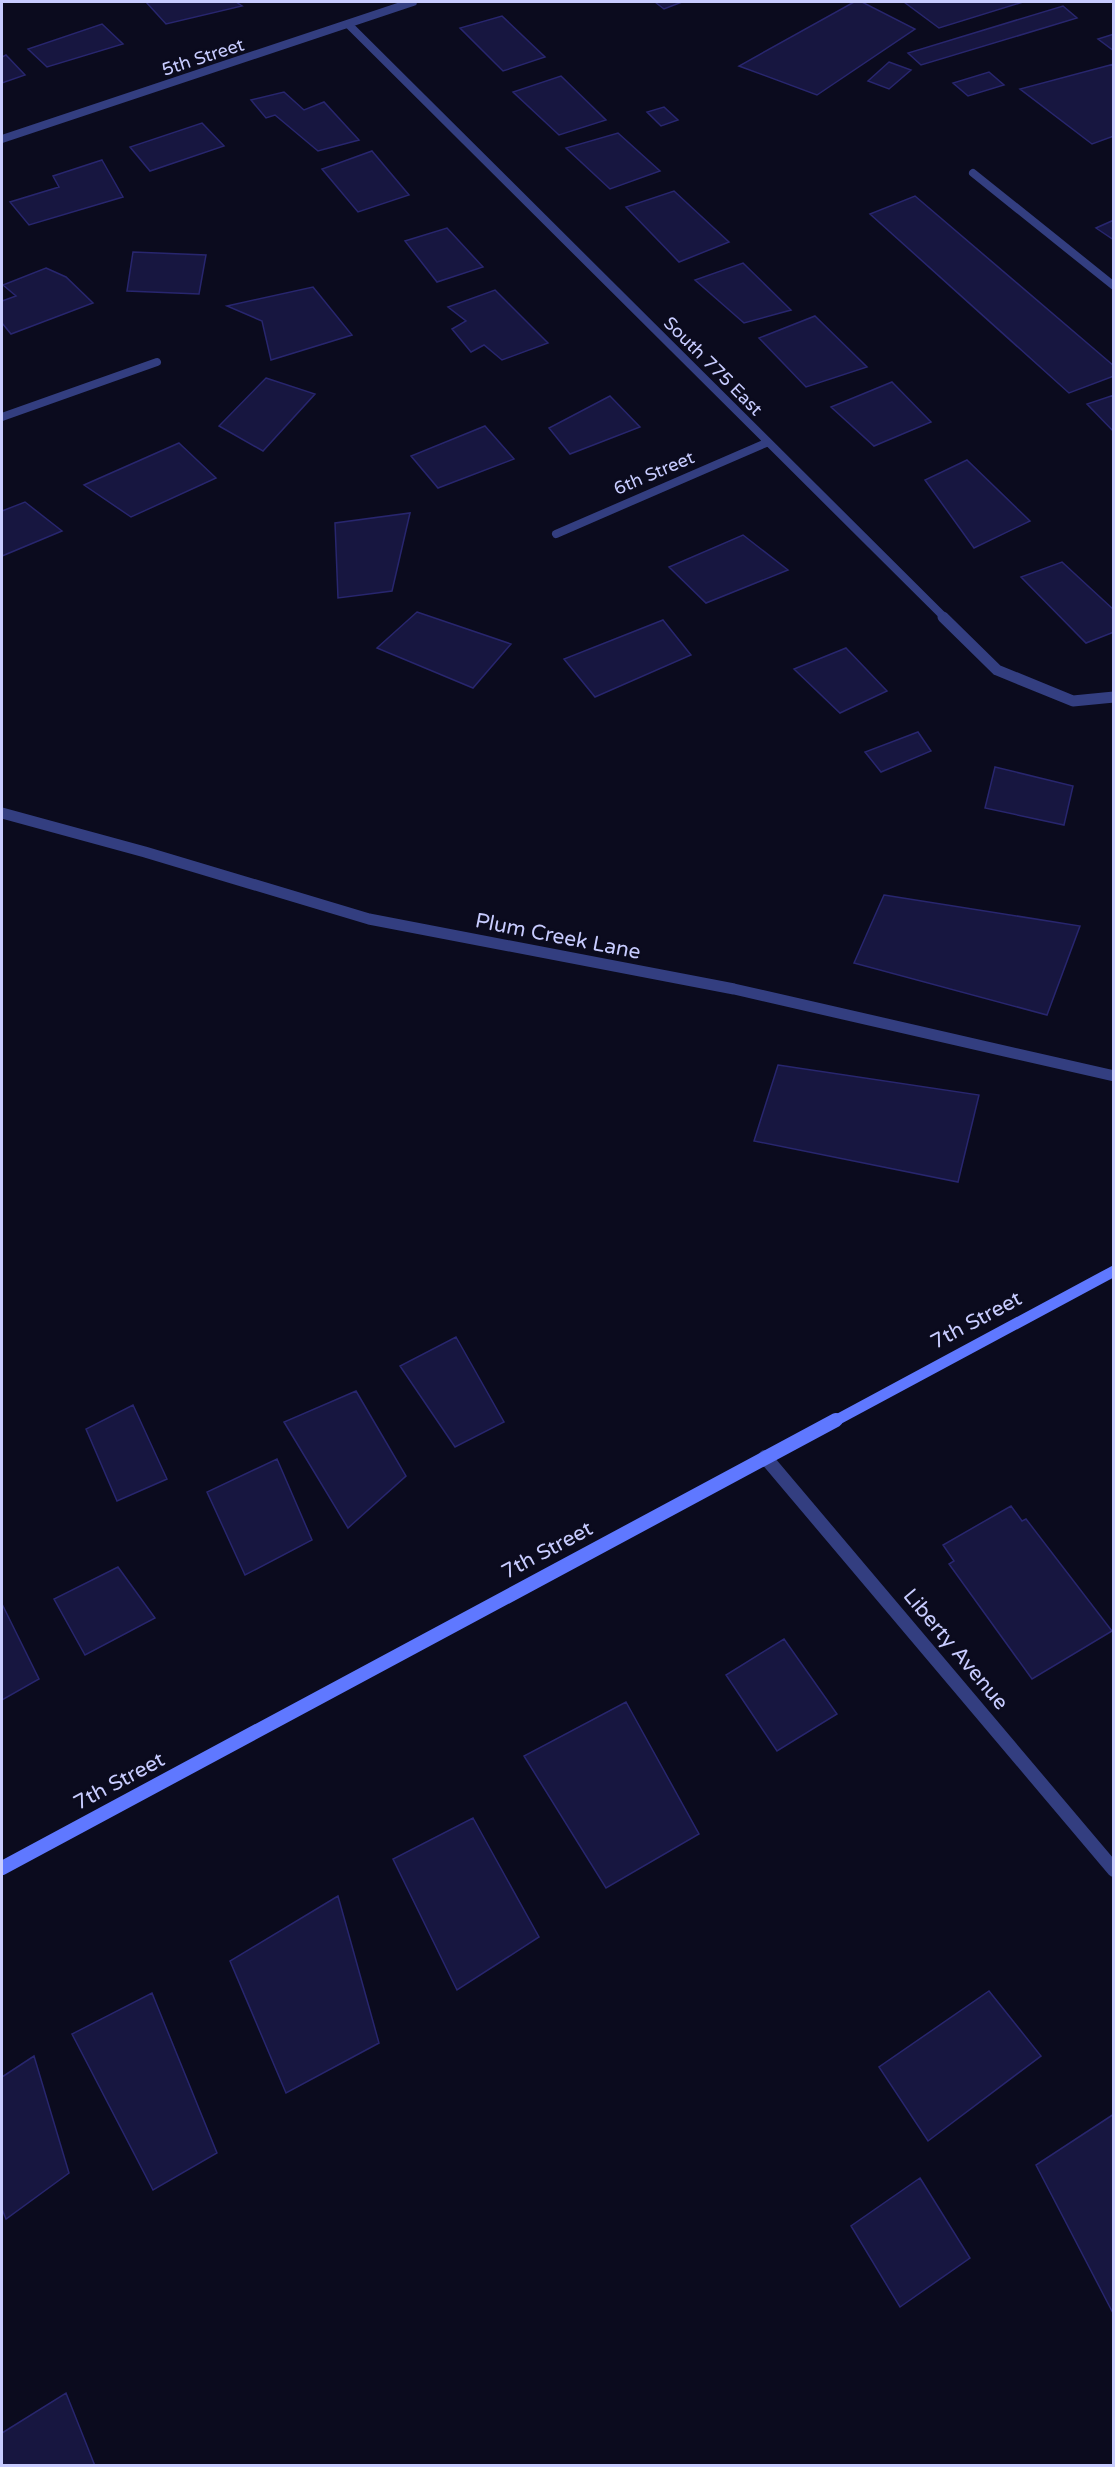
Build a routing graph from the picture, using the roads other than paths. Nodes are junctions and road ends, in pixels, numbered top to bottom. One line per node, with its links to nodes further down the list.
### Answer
1 (413, 2): 2 (street, 5th Street)
2 (349, 25): 3 (street, 5th Street); 8 (street, South 775 East)
3 (2, 139)
4 (973, 173): 5 (street)
5 (1113, 286)
6 (157, 362): 7 (street)
7 (2, 417)
8 (766, 443): 9 (street, 6th Street); 10 (street, South 775 East)
9 (556, 534)
10 (1113, 697)
11 (2, 813): 12 (street, Plum Creek Lane)
12 (1113, 1076)
13 (1113, 1270): 14 (street, 7th Street)
14 (765, 1456): 15 (street, 7th Street); 16 (street, Liberty Avenue)
15 (2, 1868)
16 (1113, 1870)

